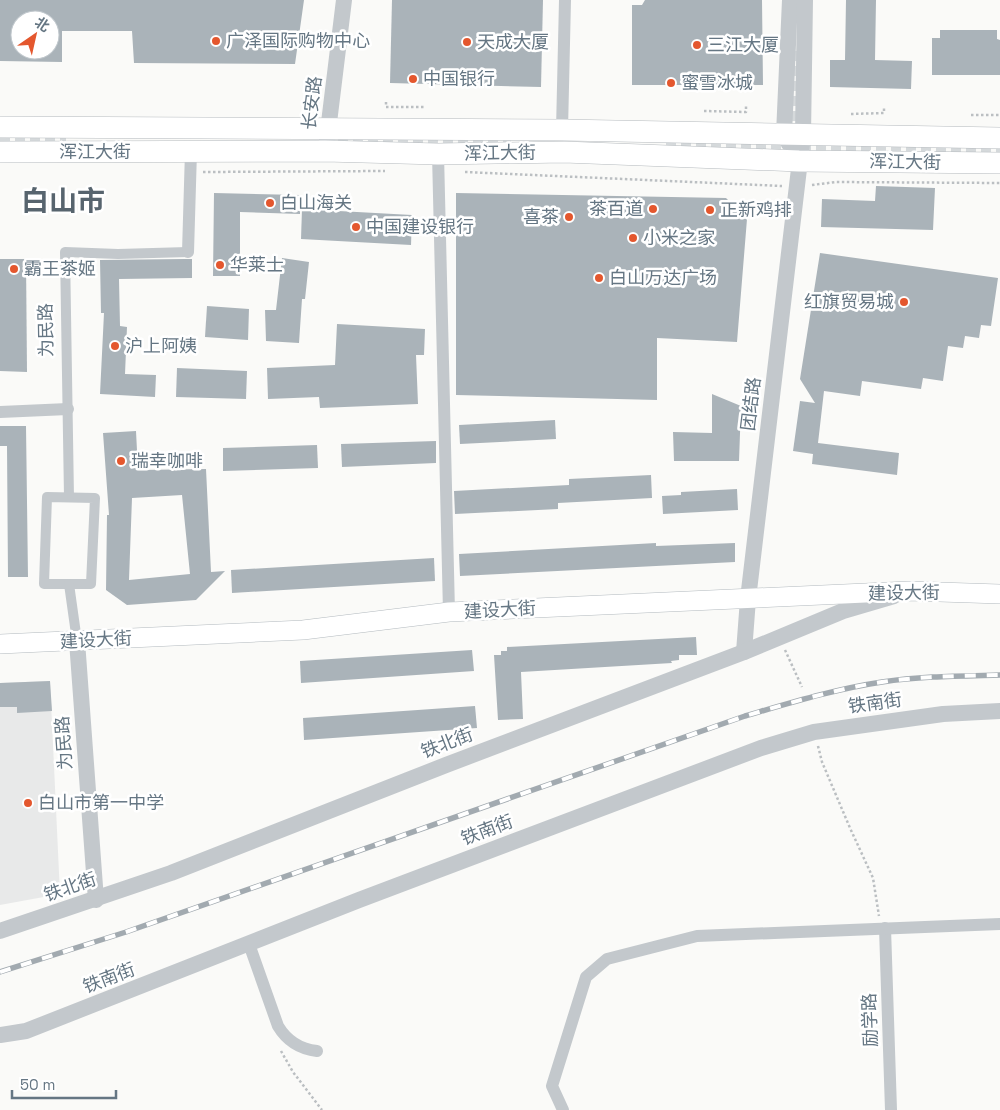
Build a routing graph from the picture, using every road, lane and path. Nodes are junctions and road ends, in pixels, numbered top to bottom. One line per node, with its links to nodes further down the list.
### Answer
1 (344, 0): 14 (street, 长安路)
2 (565, 0): 15 (street)
3 (790, 0): 16 (street, 团结路)
4 (805, 0): 16 (street, 团结路)
5 (386, 102): 7 (path)
6 (746, 105): 9 (path)
7 (424, 107)
8 (884, 107): 10 (path)
9 (704, 111)
10 (851, 114)
11 (971, 115): 12 (path)
12 (1000, 115)
13 (0, 127): 14 (main road, 浑江大街)
14 (328, 130): 15 (main road, 浑江大街); 18 (street, 长安路)
15 (562, 130): 16 (main road, 浑江大街)
16 (793, 134): 17 (main road, 浑江大街); 20 (street, 团结路)
17 (1000, 138)
18 (325, 151): 21 (main road, 浑江大街); 22 (main road, 浑江大街)
19 (0, 152): 21 (main road, 浑江大街)
20 (799, 161): 22 (main road, 浑江大街); 23 (main road, 浑江大街); 26 (street, 团结路)
21 (190, 162): 24 (path); 27 (street)
22 (438, 162): 26 (path); 35 (street)
23 (1000, 163)
24 (388, 171)
25 (1000, 183): 26 (path)
26 (796, 187): 34 (street, 团结路)
27 (188, 252): 28 (street, 为民路)
28 (68, 409): 29 (street); 30 (street, 为民路)
29 (0, 412)
30 (69, 497): 31 (street); 31 (street)
31 (69, 584): 37 (street, 为民路)
32 (909, 591): 33 (main road, 建设大街); 34 (main road, 建设大街); 36 (street, 铁北街)
33 (1000, 594)
34 (748, 599): 35 (main road, 建设大街); 39 (street, 团结路)
35 (449, 612): 37 (main road, 建设大街)
36 (780, 637): 39 (street, 铁北街); 40 (path)
37 (77, 642): 38 (main road, 建设大街); 43 (street, 为民路)
38 (0, 644)
39 (744, 652): 43 (street, 铁北街)
40 (802, 687)
41 (1000, 711): 42 (street, 铁南街)
42 (814, 732): 45 (path); 47 (street, 铁南街)
43 (96, 900): 46 (street, 铁北街)
44 (1000, 924): 45 (street)
45 (882, 928): 50 (street); 51 (street, 励学路)
46 (0, 931)
47 (249, 944): 48 (street, 铁南街); 49 (street)
48 (0, 1035)
49 (317, 1051)
50 (563, 1110)
51 (891, 1110)

